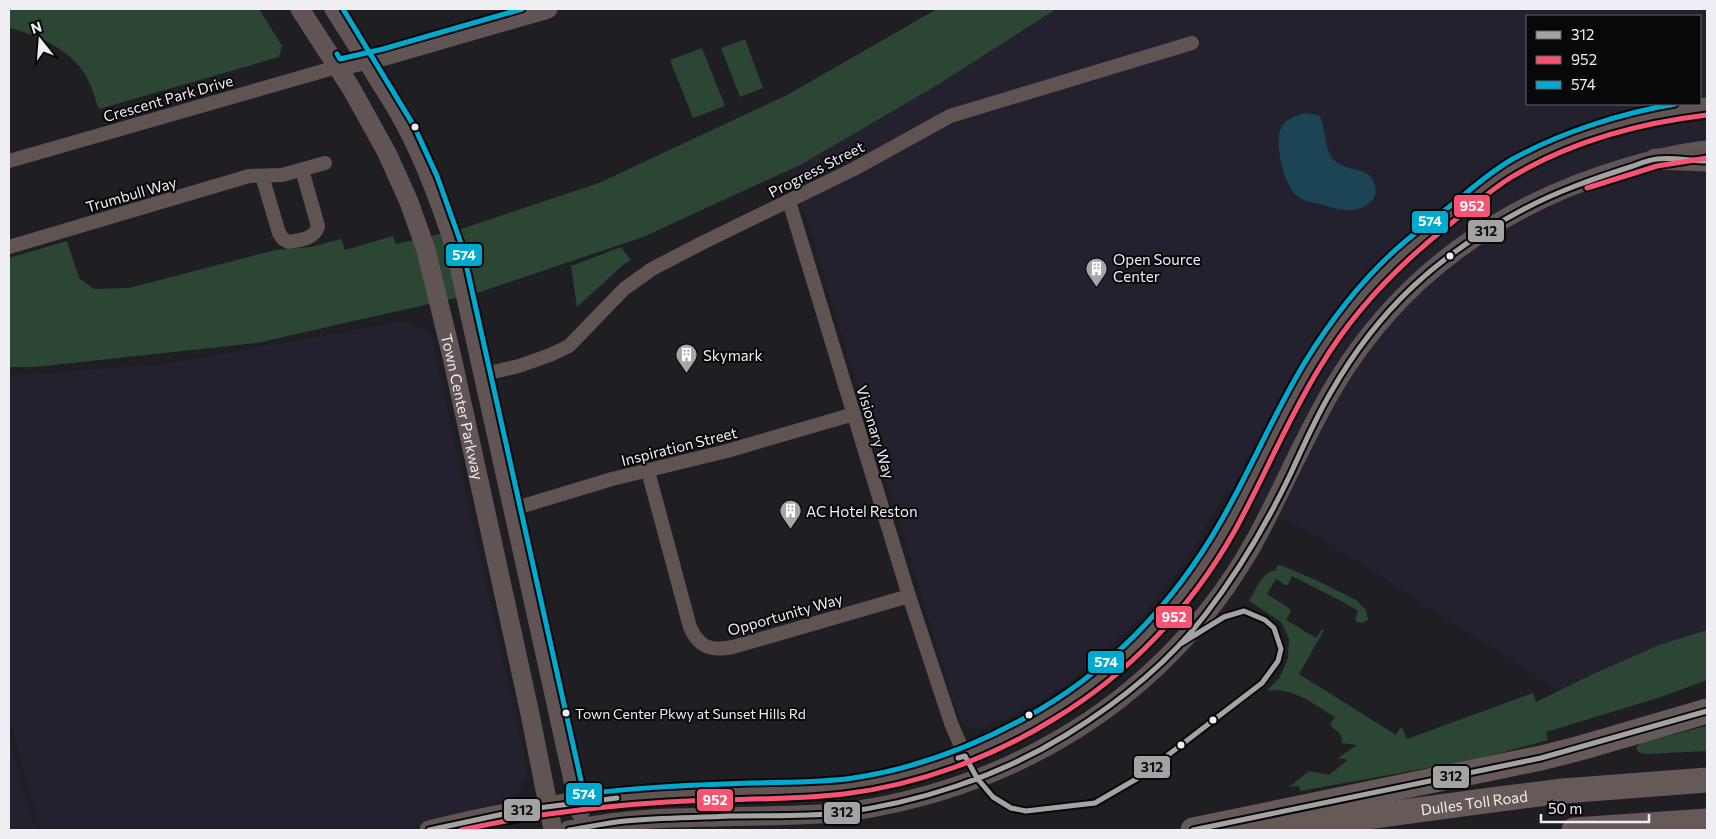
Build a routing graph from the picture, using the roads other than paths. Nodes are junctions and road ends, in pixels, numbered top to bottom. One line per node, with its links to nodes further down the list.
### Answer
1 (300, 9): 6 (main road, Town Center Parkway)
2 (334, 9): 5 (main road, Town Center Parkway)
3 (548, 9): 5 (main road)
4 (1192, 43): 15 (street, Progress Street)
5 (366, 60): 6 (main road); 17 (main road, Town Center Parkway)
6 (336, 67): 10 (street, Crescent Park Drive); 26 (main road, Town Center Parkway)
7 (1707, 107): 23 (main road)
8 (1707, 150): 9 (main road)
9 (1655, 159): 11 (main road); 28 (main road)
10 (9, 161)
11 (1707, 161)
12 (325, 163): 13 (street, Trumbull Way)
13 (302, 170): 14 (street, Trumbull Way); 14 (street)
14 (262, 176): 16 (street, Trumbull Way)
15 (789, 202): 17 (street, Progress Street); 18 (street, Visionary Way)
16 (9, 247)
17 (484, 374): 20 (main road, Town Center Parkway)
18 (854, 414): 19 (street, Inspiration Street); 21 (street, Visionary Way)
19 (648, 471): 20 (street, Inspiration Street); 21 (street, Opportunity Way)
20 (513, 509): 25 (main road, Town Center Parkway)
21 (909, 596): 23 (street, Visionary Way)
22 (1707, 711): 31 (highway)
23 (965, 756): 25 (main road)
24 (1707, 780): 32 (highway, Dulles Toll Road)
25 (578, 802): 26 (main road); 28 (main road, Town Center Parkway)
26 (549, 805): 29 (main road); 30 (main road, Town Center Parkway)
27 (1707, 821): 33 (highway)
28 (576, 829)
29 (429, 830)
30 (553, 830)
31 (1193, 830)
32 (1271, 830)
33 (1574, 830)

